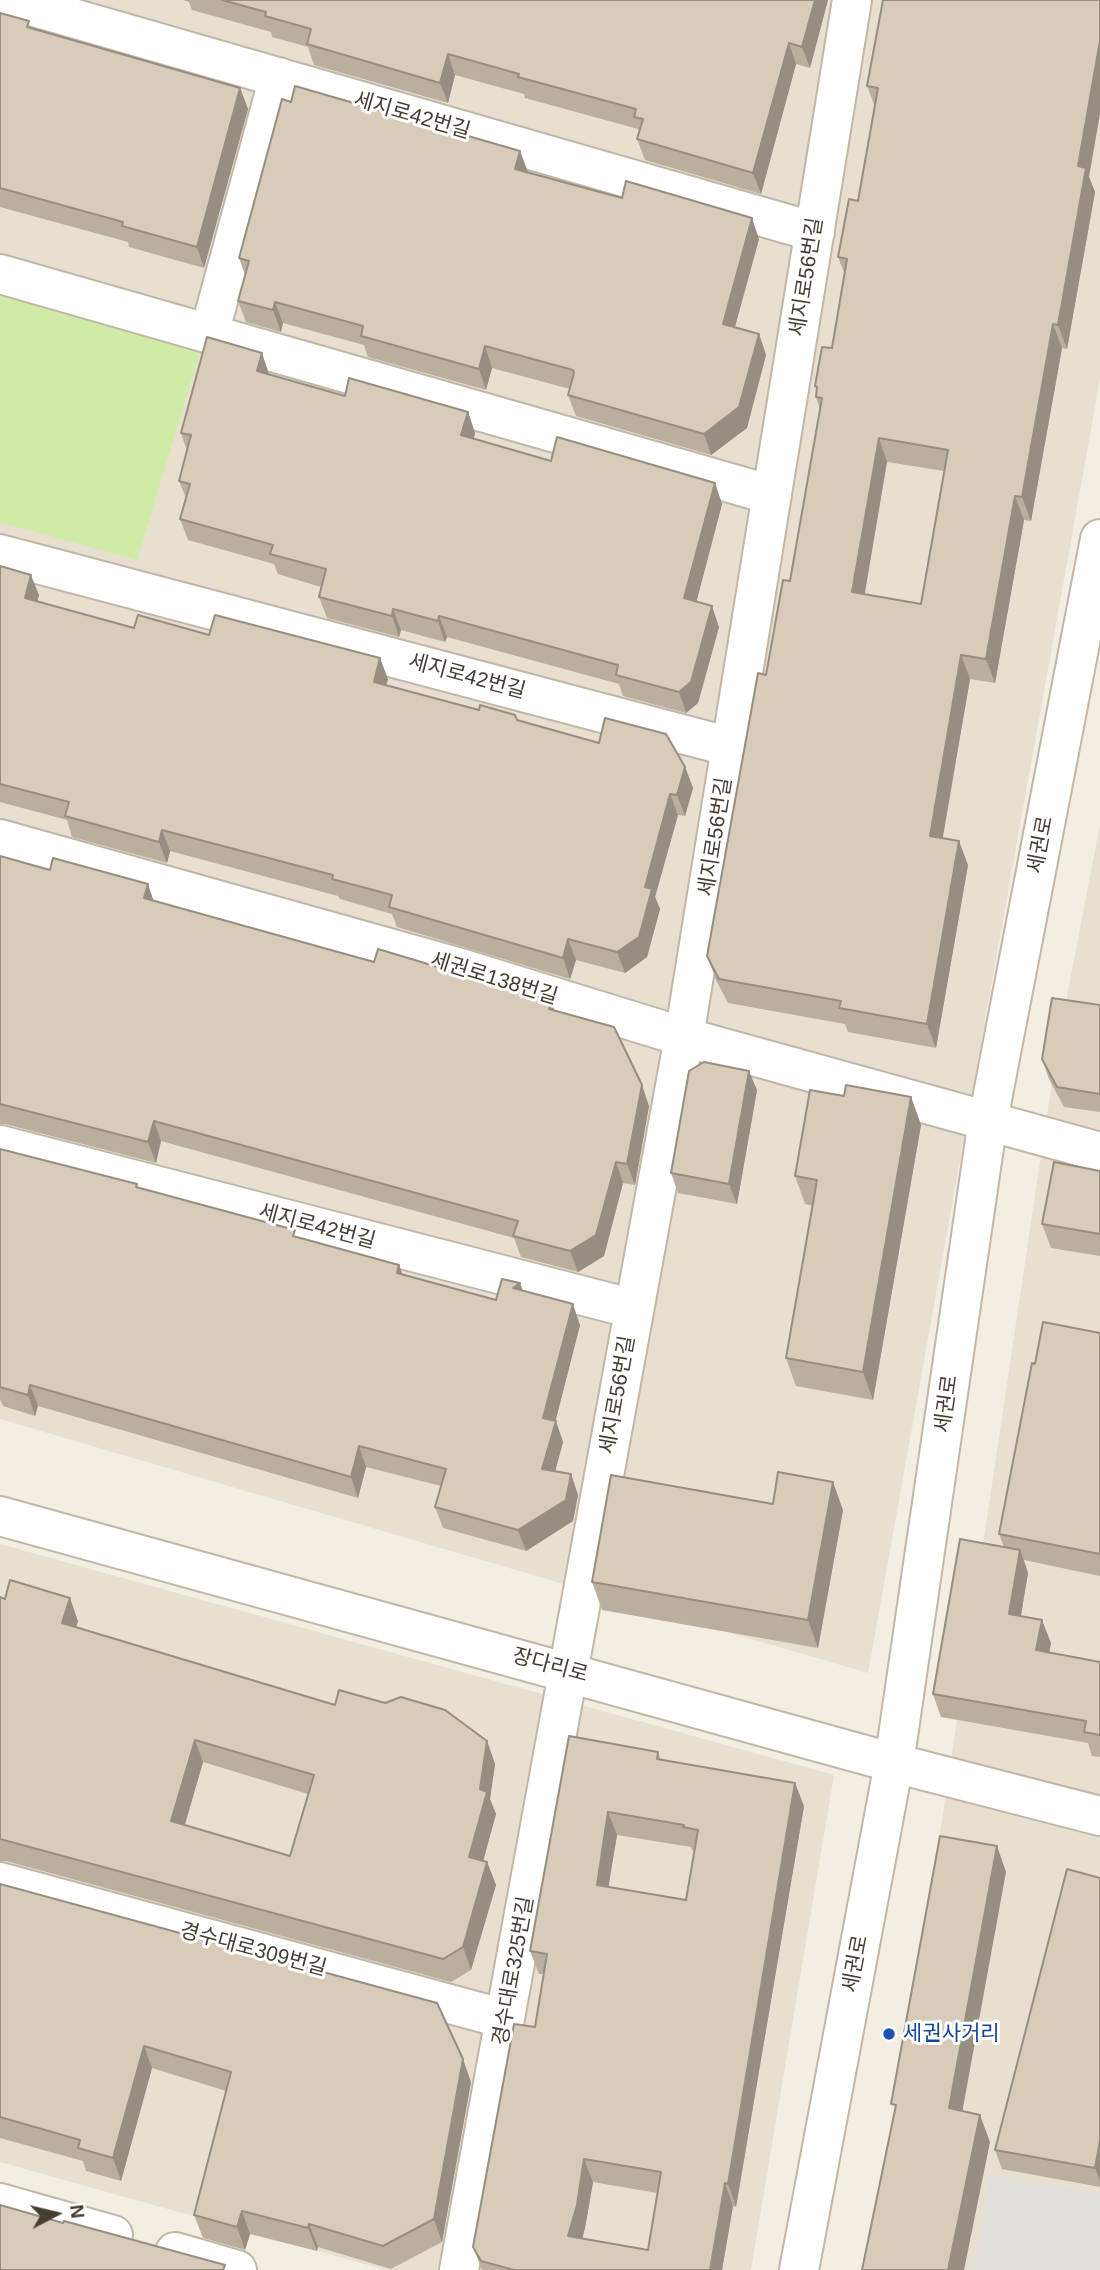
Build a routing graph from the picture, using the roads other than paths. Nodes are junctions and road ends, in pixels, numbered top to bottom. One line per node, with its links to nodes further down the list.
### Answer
1 (10, 0): 3 (street, 세지로42번길)
2 (852, 0): 4 (street, 세지로56번길)
3 (279, 78): 4 (street, 세지로42번길); 6 (street)
4 (815, 232): 7 (street, 세지로56번길)
5 (0, 274): 6 (street)
6 (209, 334): 7 (street)
7 (772, 495): 10 (street, 세지로56번길)
8 (1100, 539): 13 (street, 세권로)
9 (0, 554): 10 (street, 세지로42번길)
10 (731, 747): 12 (street, 세지로56번길)
11 (0, 839): 12 (street, 세권로138번길)
12 (684, 1037): 13 (street, 세권로138번길); 16 (street, 세지로56번길)
13 (988, 1120): 15 (street, 세권로138번길); 19 (street, 세권로)
14 (0, 1145): 16 (street, 세지로42번길)
15 (1100, 1152)
16 (634, 1309): 18 (street, 세지로56번길)
17 (0, 1516): 18 (street, 장다리로)
18 (568, 1671): 19 (street, 장다리로); 22 (street, 경수대로325번길)
19 (894, 1763): 20 (street, 장다리로); 26 (street, 세권로)
20 (1100, 1816)
21 (0, 1882): 22 (street, 경수대로309번길)
22 (505, 2019): 25 (street, 경수대로325번길)
23 (0, 2203): 24 (street)
24 (237, 2270)
25 (459, 2270)
26 (799, 2270)

